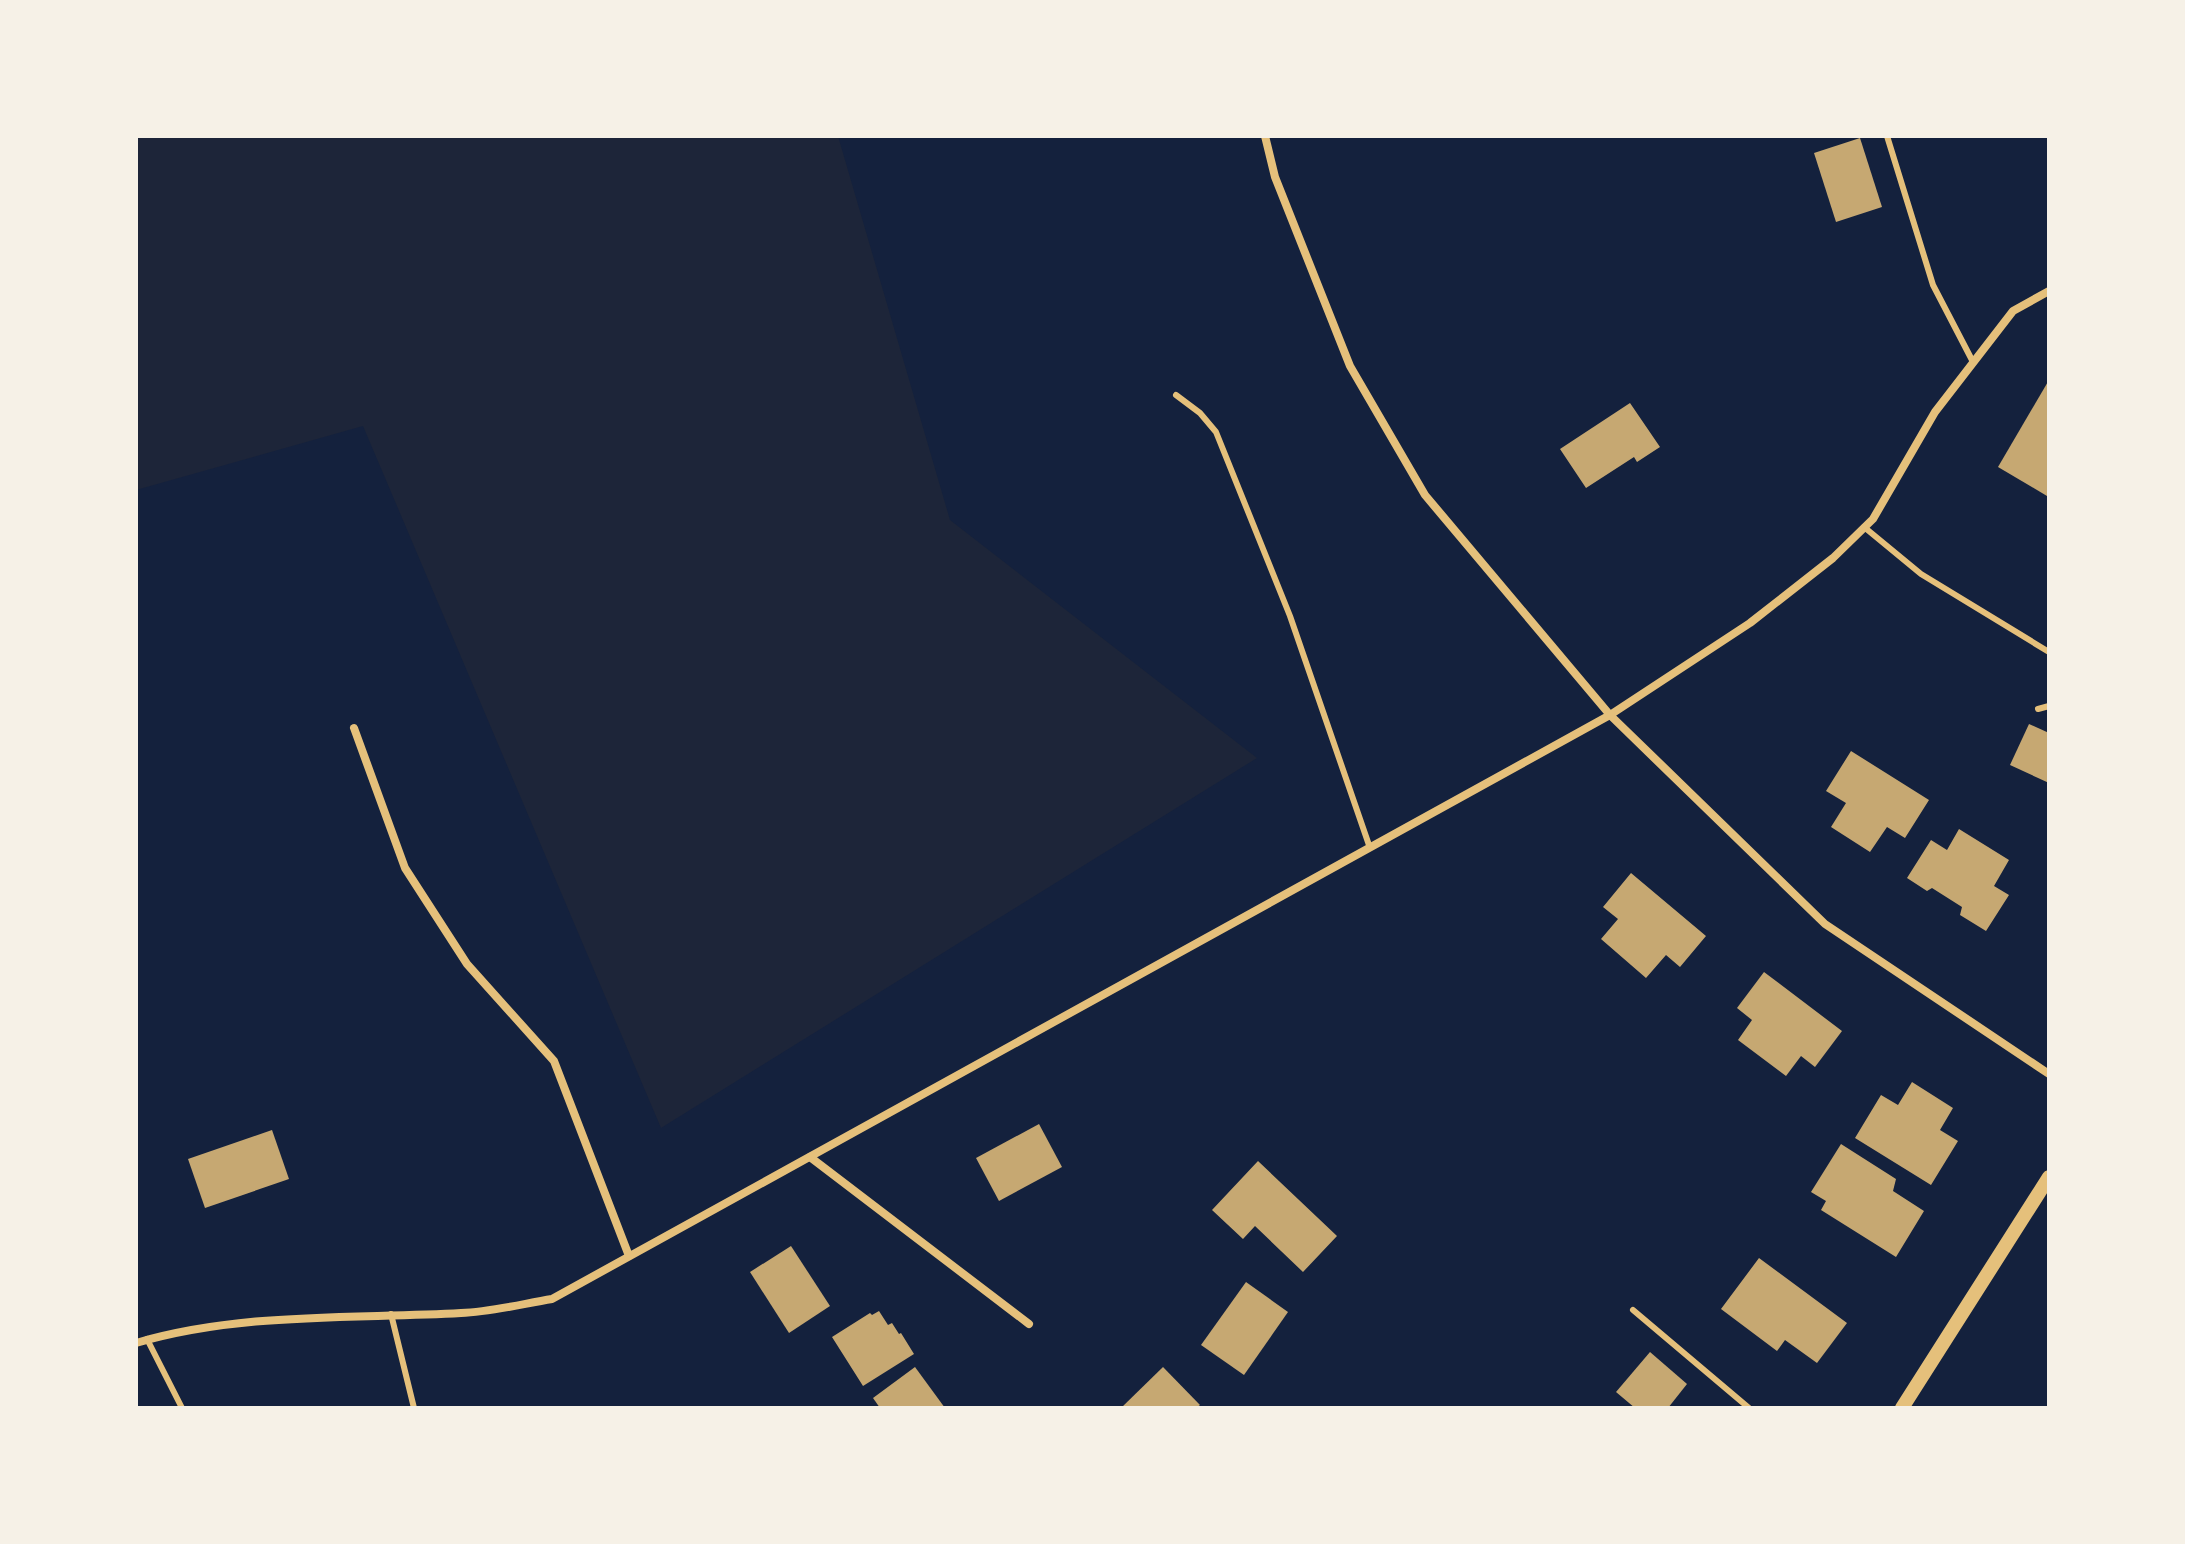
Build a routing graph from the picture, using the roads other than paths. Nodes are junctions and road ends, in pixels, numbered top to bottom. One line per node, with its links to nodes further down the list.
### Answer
1 (1265, 136): 10 (street)
2 (1887, 136): 4 (lane)
3 (2049, 291): 4 (street)
4 (1973, 362): 6 (street)
5 (1176, 395): 12 (lane)
6 (1864, 527): 7 (lane); 10 (street)
7 (2049, 652)
8 (2049, 706): 9 (lane)
9 (2038, 709)
10 (1610, 715): 12 (street); 13 (street)
11 (354, 728): 16 (street)
12 (1370, 848): 14 (street)
13 (2049, 1074)
14 (810, 1157): 16 (street); 19 (street)
15 (2049, 1177): 25 (street)
16 (629, 1256): 18 (street)
17 (1633, 1310): 24 (lane)
18 (391, 1314): 20 (street); 23 (lane)
19 (1029, 1324)
20 (147, 1339): 21 (street); 22 (lane)
21 (136, 1343)
22 (182, 1408)
23 (414, 1408)
24 (1749, 1408)
25 (1902, 1408)

